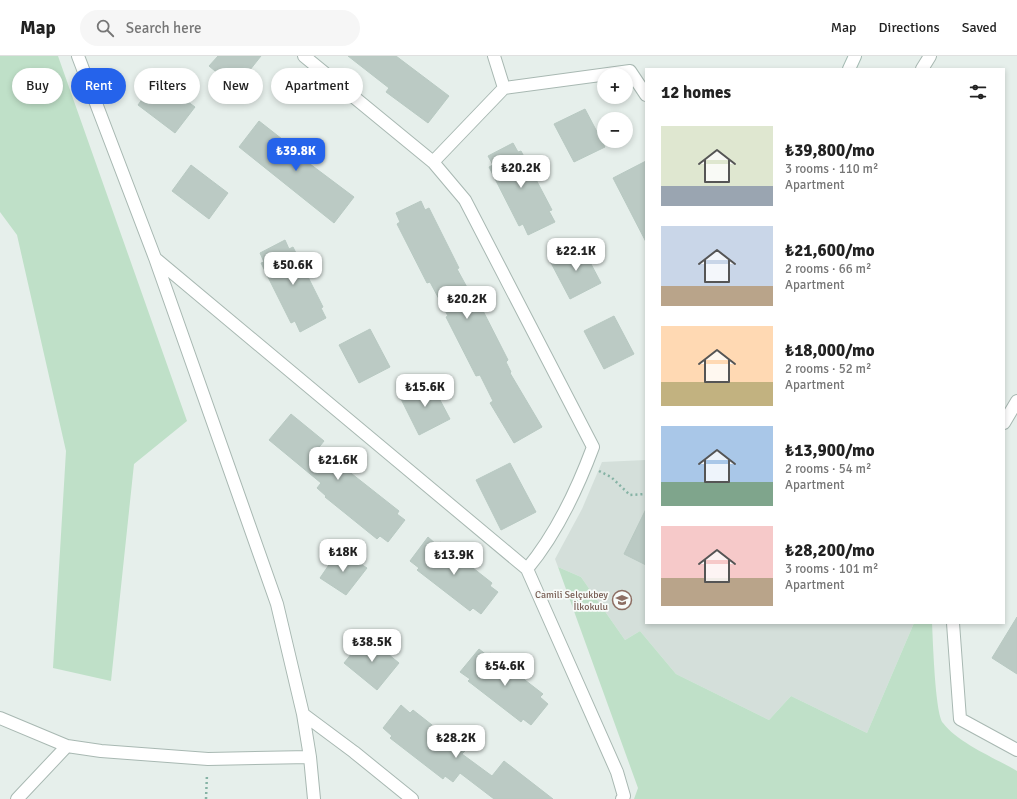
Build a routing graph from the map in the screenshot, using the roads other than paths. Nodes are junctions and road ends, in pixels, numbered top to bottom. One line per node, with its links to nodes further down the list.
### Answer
1 (78, 56): 11 (street)
2 (304, 56): 10 (street)
3 (494, 56): 8 (street)
4 (855, 56): 6 (street)
5 (930, 56): 7 (street)
6 (849, 68)
7 (923, 68)
8 (504, 88): 9 (street); 10 (street)
9 (645, 94)
10 (433, 162): 14 (street)
11 (155, 258): 14 (street); 16 (street)
12 (1017, 401): 13 (street)
13 (1005, 421)
14 (527, 569): 24 (street)
15 (953, 624): 19 (street)
16 (302, 714): 20 (street); 23 (street)
17 (0, 718): 18 (street)
18 (67, 746): 20 (street); 21 (street)
19 (1017, 750)
20 (310, 757): 22 (street)
21 (17, 799)
22 (314, 799)
23 (412, 799)
24 (622, 799)

